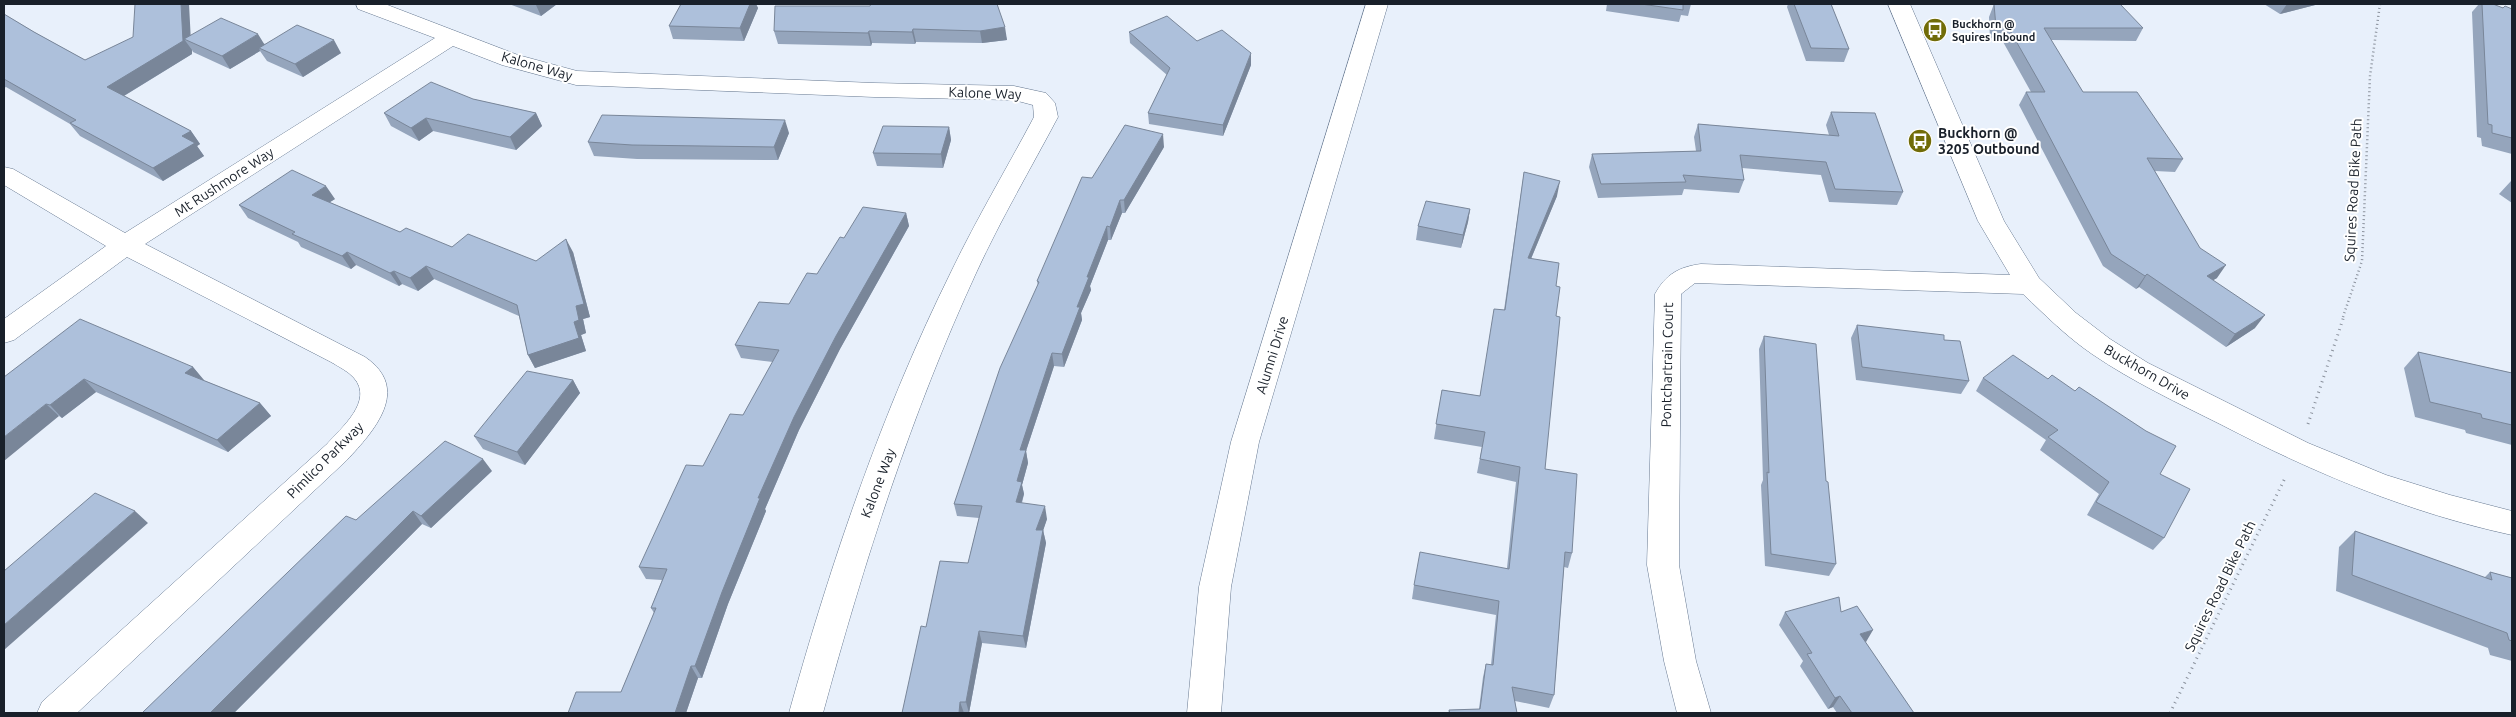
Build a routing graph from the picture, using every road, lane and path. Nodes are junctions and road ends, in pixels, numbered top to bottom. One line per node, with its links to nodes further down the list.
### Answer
1 (366, 4): 5 (street, Kalone Way)
2 (1377, 4): 15 (street, Alumni Drive)
3 (1899, 4): 8 (street, Buckhorn Drive)
4 (2380, 4): 10 (path, Squires Road Bike Path)
5 (450, 38): 7 (street, Mt Rushmore Way); 14 (street, Kalone Way)
6 (4, 175): 7 (street, Pimlico Parkway)
7 (125, 245): 9 (street, Mt Rushmore Way); 13 (street, Pimlico Parkway)
8 (2030, 285): 12 (street, Buckhorn Drive); 16 (street, Pontchartrain Court)
9 (4, 332)
10 (2306, 429)
11 (2289, 469): 17 (path, Squires Road Bike Path)
12 (2512, 523)
13 (54, 713)
14 (806, 713)
15 (1204, 713)
16 (1694, 713)
17 (2170, 713)

